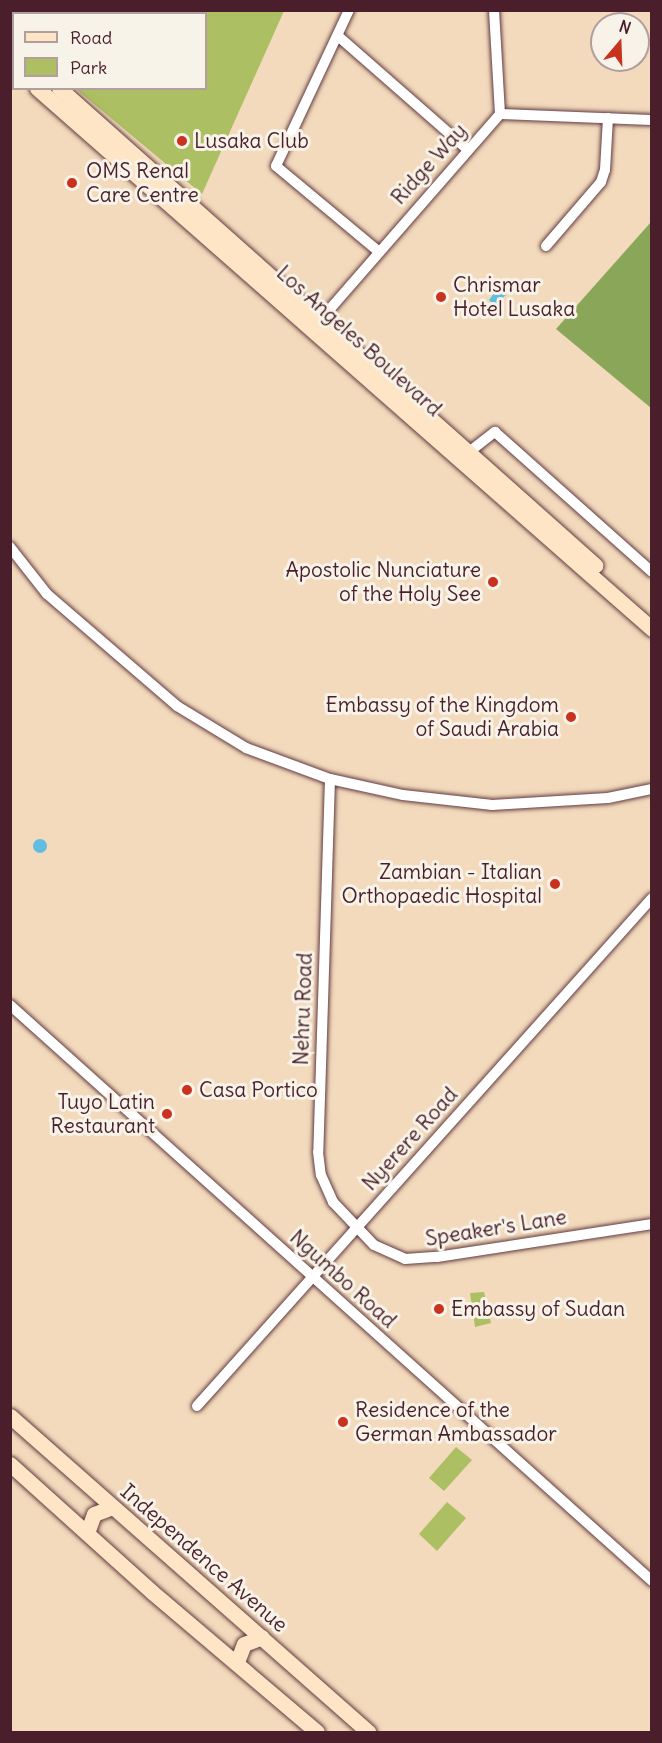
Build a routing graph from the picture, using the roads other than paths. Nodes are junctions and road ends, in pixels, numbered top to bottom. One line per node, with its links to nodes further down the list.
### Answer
1 (349, 10): 3 (street)
2 (494, 10): 6 (street)
3 (338, 36): 9 (street); 11 (street)
4 (39, 90): 12 (main road, Los Angeles Boulevard)
5 (61, 90): 12 (main road, Los Angeles Boulevard)
6 (500, 114): 7 (street); 9 (street, Ridge Way)
7 (608, 118): 8 (street); 10 (street)
8 (651, 120)
9 (468, 150): 11 (street, Ridge Way)
10 (546, 246)
11 (378, 251): 12 (street, Ridge Way)
12 (317, 324): 13 (main road, Los Angeles Boulevard); 17 (main road, Los Angeles Boulevard)
13 (469, 452): 15 (street); 16 (main road, Los Angeles Boulevard)
14 (10, 547): 18 (street)
15 (651, 572)
16 (651, 616)
17 (651, 629)
18 (330, 779): 19 (street); 23 (street, Nehru Road)
19 (651, 789)
20 (651, 898): 23 (street, Nyerere Road)
21 (10, 1005): 24 (street, Ngumbo Road)
22 (651, 1224): 23 (street, Speaker's Lane)
23 (356, 1228): 24 (street, Nyerere Road)
24 (311, 1279): 25 (street, Nyerere Road); 32 (street, Ngumbo Road)
25 (197, 1406)
26 (10, 1416): 28 (main road, Independence Avenue)
27 (10, 1464): 30 (main road)
28 (100, 1496): 29 (main road, Independence Avenue); 30 (main road)
29 (112, 1507): 31 (main road); 33 (main road, Independence Avenue)
30 (75, 1522): 31 (main road)
31 (87, 1533): 35 (main road)
32 (651, 1581)
33 (250, 1626): 34 (main road, Independence Avenue); 35 (main road)
34 (262, 1637): 36 (main road); 38 (main road, Independence Avenue)
35 (225, 1651): 36 (main road)
36 (237, 1662): 37 (main road)
37 (316, 1732)
38 (369, 1732)

